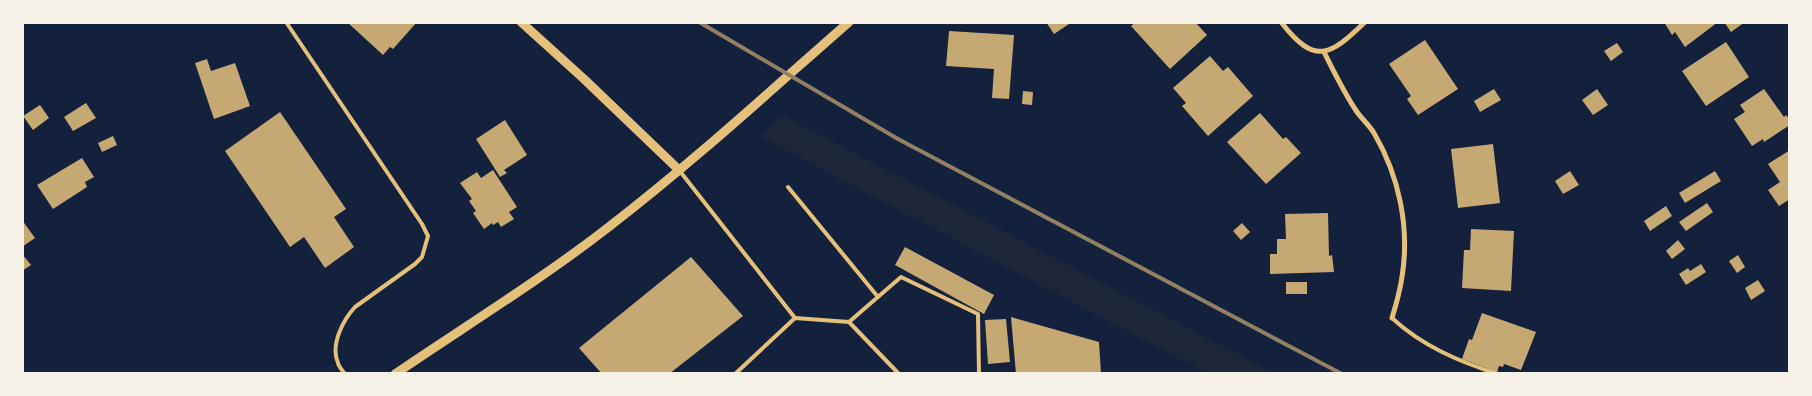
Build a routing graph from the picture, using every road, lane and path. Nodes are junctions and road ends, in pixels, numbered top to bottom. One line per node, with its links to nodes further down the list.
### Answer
1 (286, 22): 13 (lane)
2 (521, 22): 7 (street)
3 (849, 22): 7 (street)
4 (1281, 22): 6 (street)
5 (1365, 22): 6 (street)
6 (1324, 52): 11 (street)
7 (679, 170): 10 (lane); 14 (street)
8 (788, 187): 9 (lane)
9 (878, 297): 12 (lane); 17 (lane)
10 (795, 318): 12 (lane); 15 (lane)
11 (1392, 318): 18 (lane)
12 (849, 322): 16 (lane)
13 (344, 374)
14 (395, 374)
15 (735, 374)
16 (899, 374)
17 (979, 374)
18 (1498, 374)

